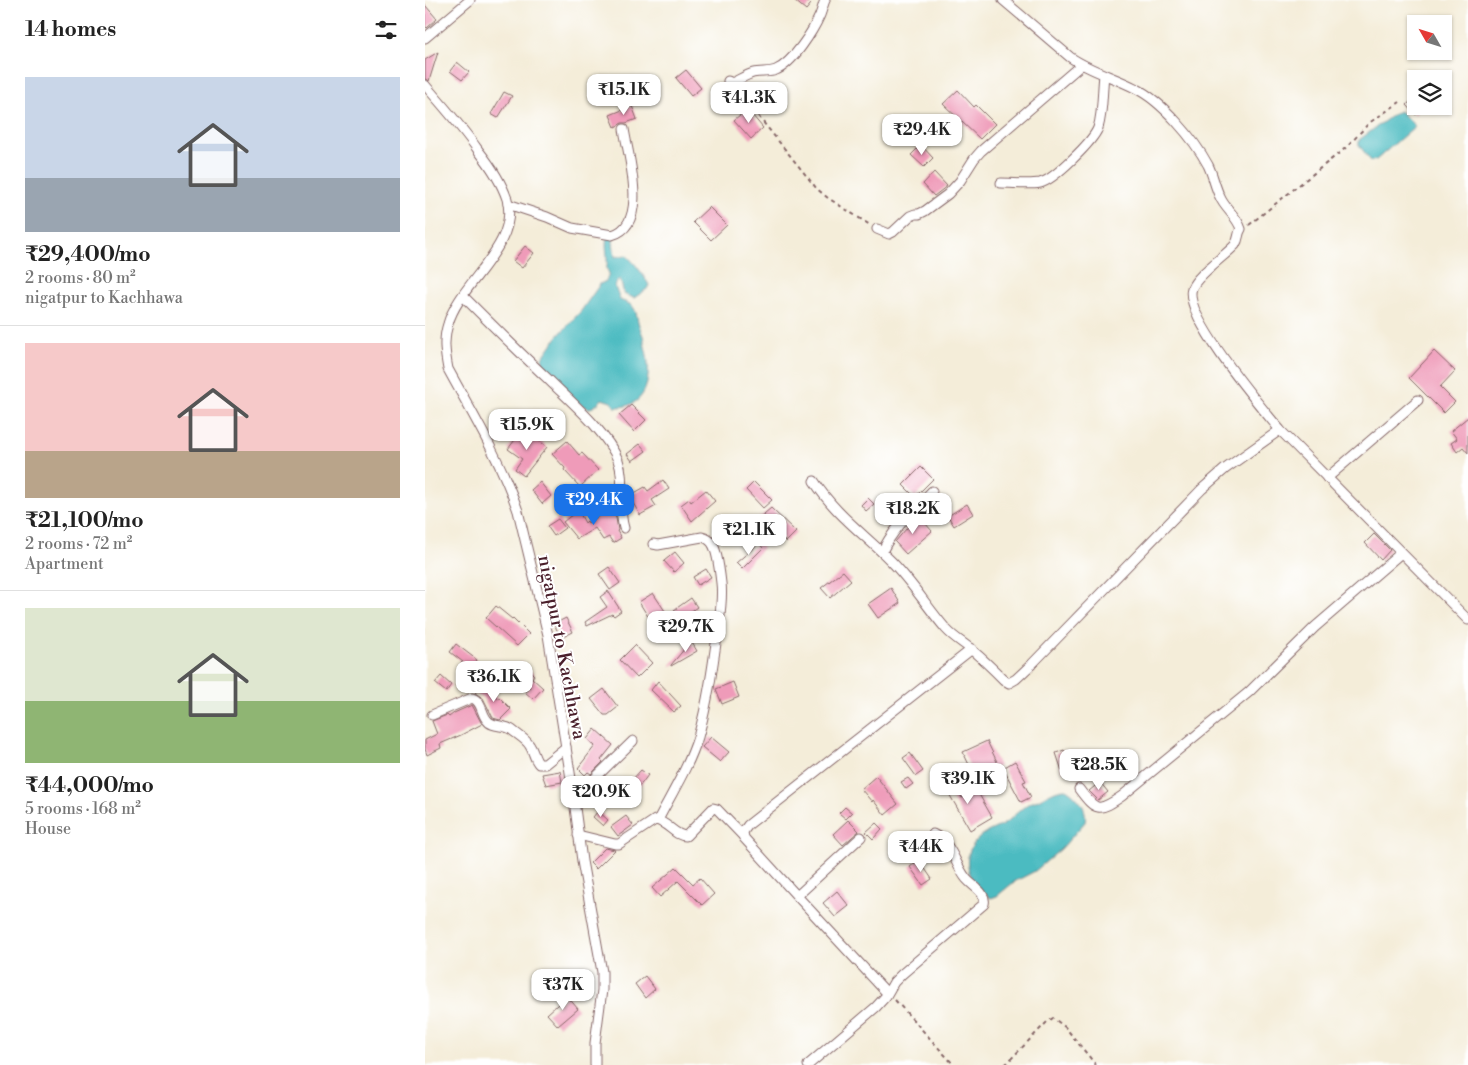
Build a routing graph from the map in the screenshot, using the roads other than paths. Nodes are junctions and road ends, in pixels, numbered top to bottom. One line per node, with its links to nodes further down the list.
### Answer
1 (470, 0): 4 (street)
2 (825, 0): 7 (street)
3 (1003, 0): 5 (street)
4 (425, 38)
5 (1081, 65): 6 (street); 12 (street)
6 (1104, 75): 10 (street); 15 (street)
7 (730, 82)
8 (425, 85): 11 (street, nigatpur to Kachhawa)
9 (624, 129): 11 (street)
10 (1001, 184)
11 (508, 204): 13 (street, nigatpur to Kachhawa)
12 (877, 229)
13 (463, 296): 19 (street); 27 (street, nigatpur to Kachhawa)
14 (1418, 400): 16 (street)
15 (1281, 430): 16 (street); 24 (street)
16 (1327, 478): 22 (street)
17 (814, 481): 21 (street)
18 (932, 491): 21 (street)
19 (624, 528)
20 (653, 544): 30 (street)
21 (882, 552): 24 (street)
22 (1401, 553): 23 (street); 29 (street)
23 (1468, 620)
24 (972, 649): 33 (street)
25 (432, 715): 27 (street)
26 (633, 741): 28 (street)
27 (566, 746): 28 (street, nigatpur to Kachhawa)
28 (572, 784): 32 (street, nigatpur to Kachhawa)
29 (1079, 789)
30 (658, 820): 32 (street); 33 (street)
31 (933, 834): 36 (street)
32 (578, 835): 37 (street, nigatpur to Kachhawa)
33 (743, 836): 35 (street)
34 (861, 837): 35 (street)
35 (797, 896): 36 (street)
36 (887, 993): 38 (street)
37 (595, 1065)
38 (808, 1065)

